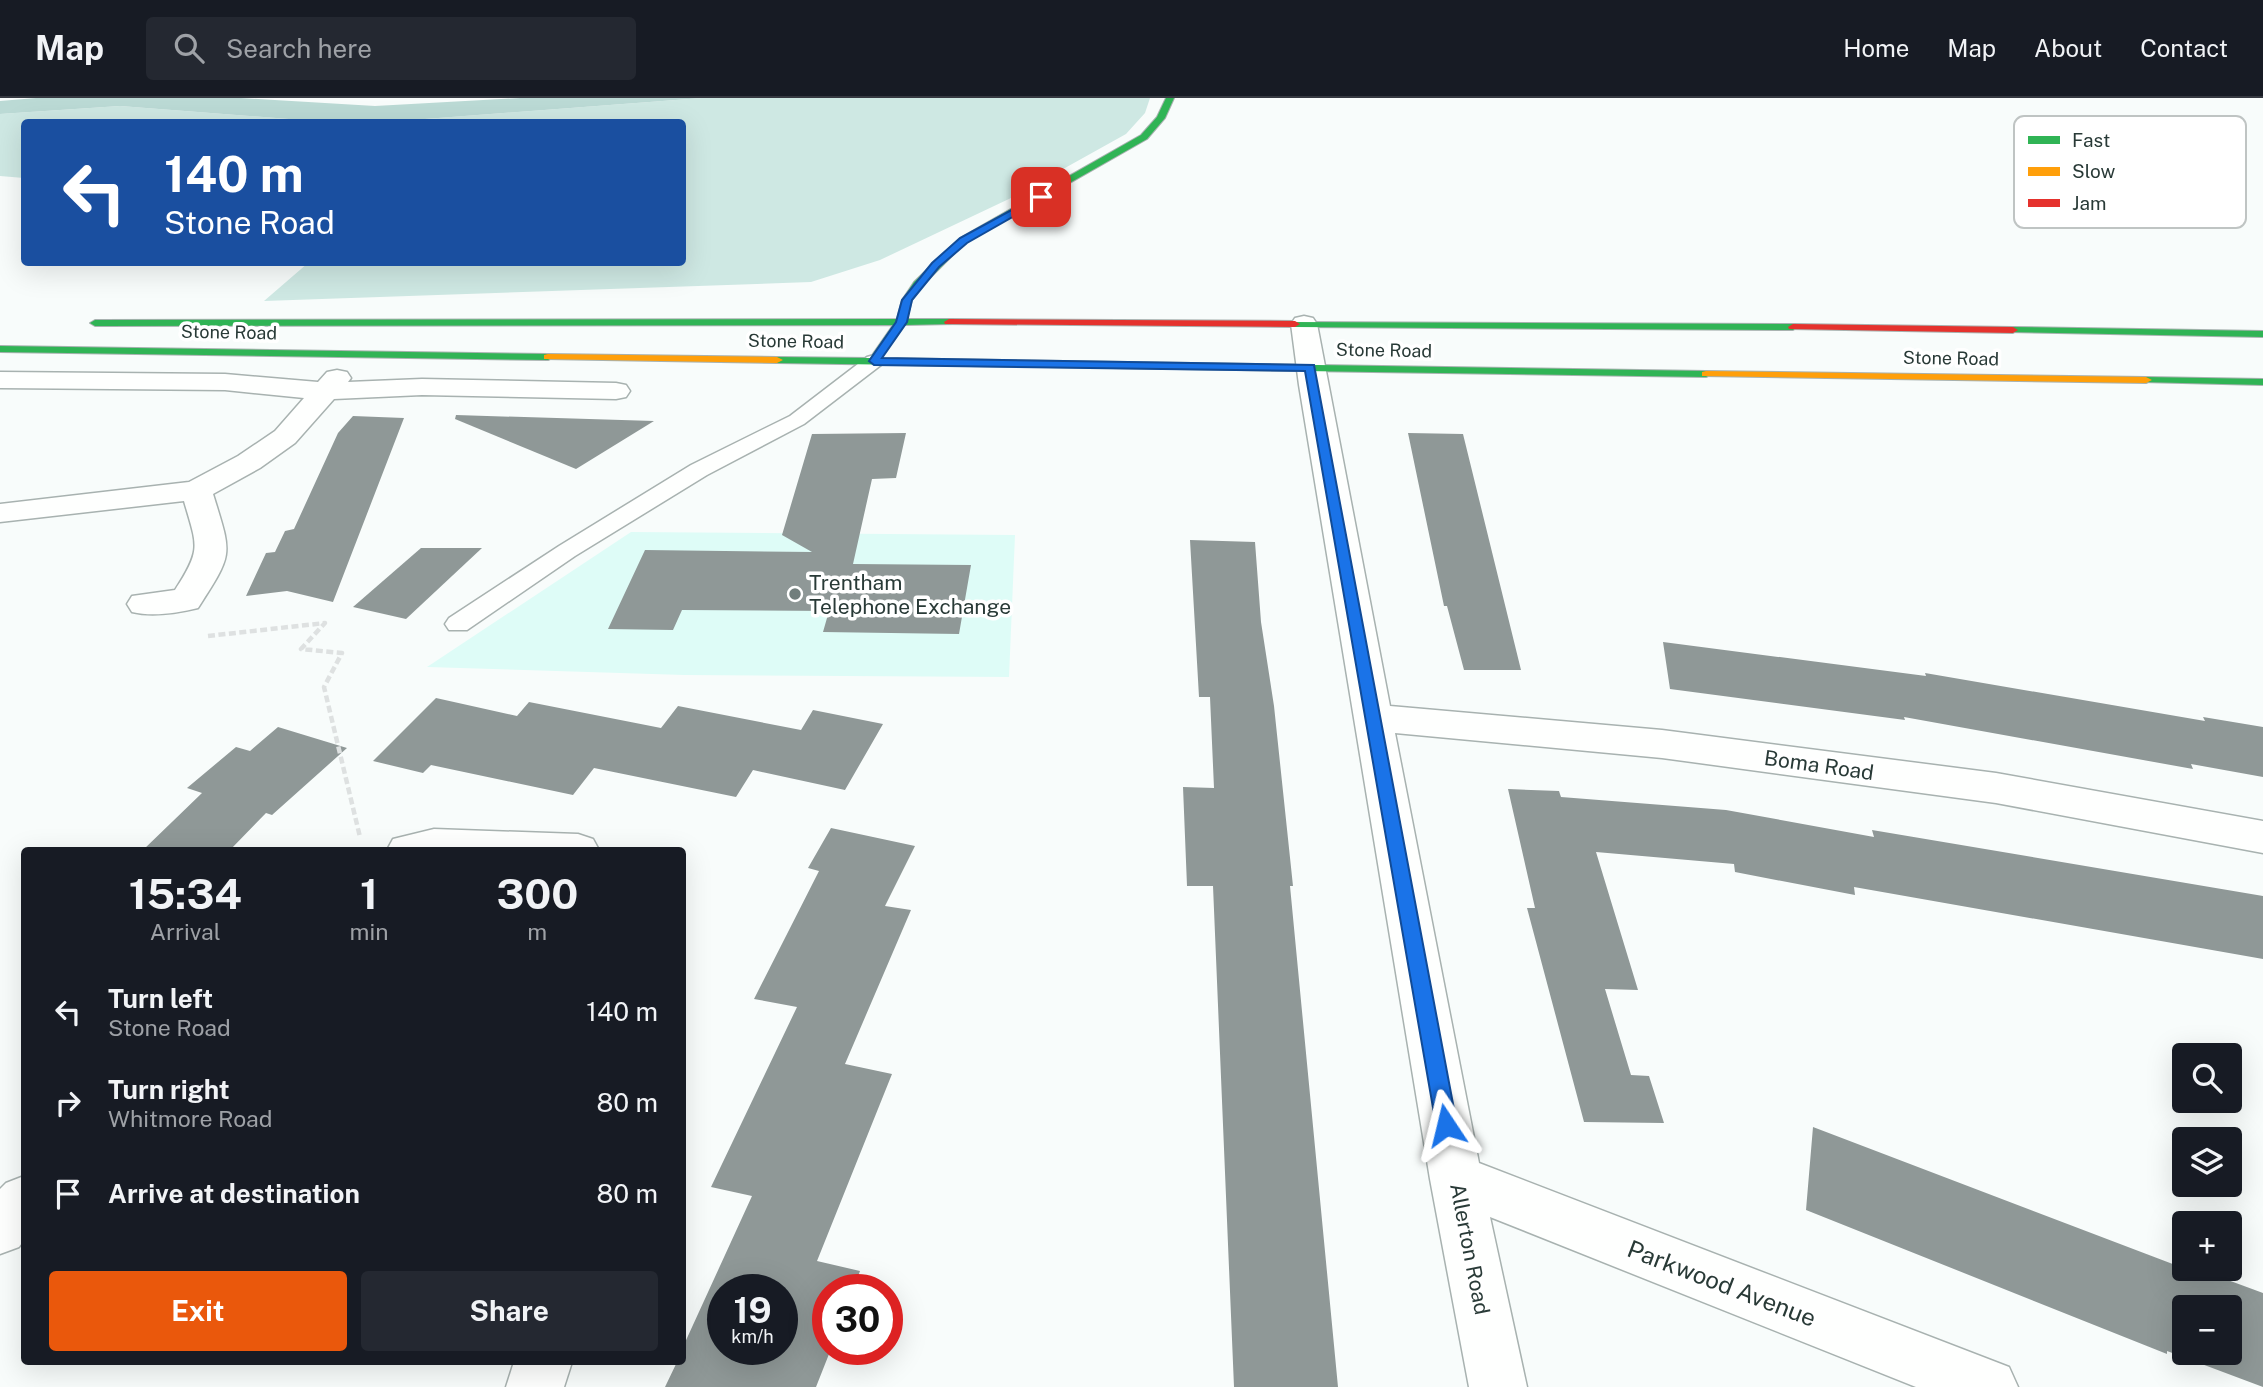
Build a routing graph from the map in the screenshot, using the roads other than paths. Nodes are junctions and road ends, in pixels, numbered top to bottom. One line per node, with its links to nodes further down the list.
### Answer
1 (1170, 98): 2 (main road)
2 (901, 322): 3 (main road, Stone Road); 4 (main road, Stone Road); 8 (main road)
3 (80, 323)
4 (1304, 324): 5 (main road, Stone Road); 9 (street, Allerton Road)
5 (2263, 334)
6 (0, 349): 7 (main road, Stone Road)
7 (360, 353): 8 (main road, Stone Road); 12 (street)
8 (874, 361): 9 (main road, Stone Road); 17 (lane)
9 (1310, 368): 11 (main road, Stone Road); 18 (street, Allerton Road)
10 (0, 380): 12 (street)
11 (2263, 382)
12 (324, 391): 13 (street); 14 (street)
13 (615, 391)
14 (197, 490): 15 (street); 16 (street)
15 (0, 513)
16 (144, 604)
17 (458, 624)
18 (1373, 718): 19 (street, Boma Road); 22 (street, Allerton Road)
19 (2263, 836)
20 (424, 847): 21 (street)
21 (492, 847)
22 (1456, 1179): 27 (street, Allerton Road); 28 (street, Parkwood Avenue)
23 (21, 1204): 24 (street)
24 (0, 1228)
25 (542, 1365): 26 (street)
26 (535, 1387)
27 (1498, 1387)
28 (1989, 1387)

